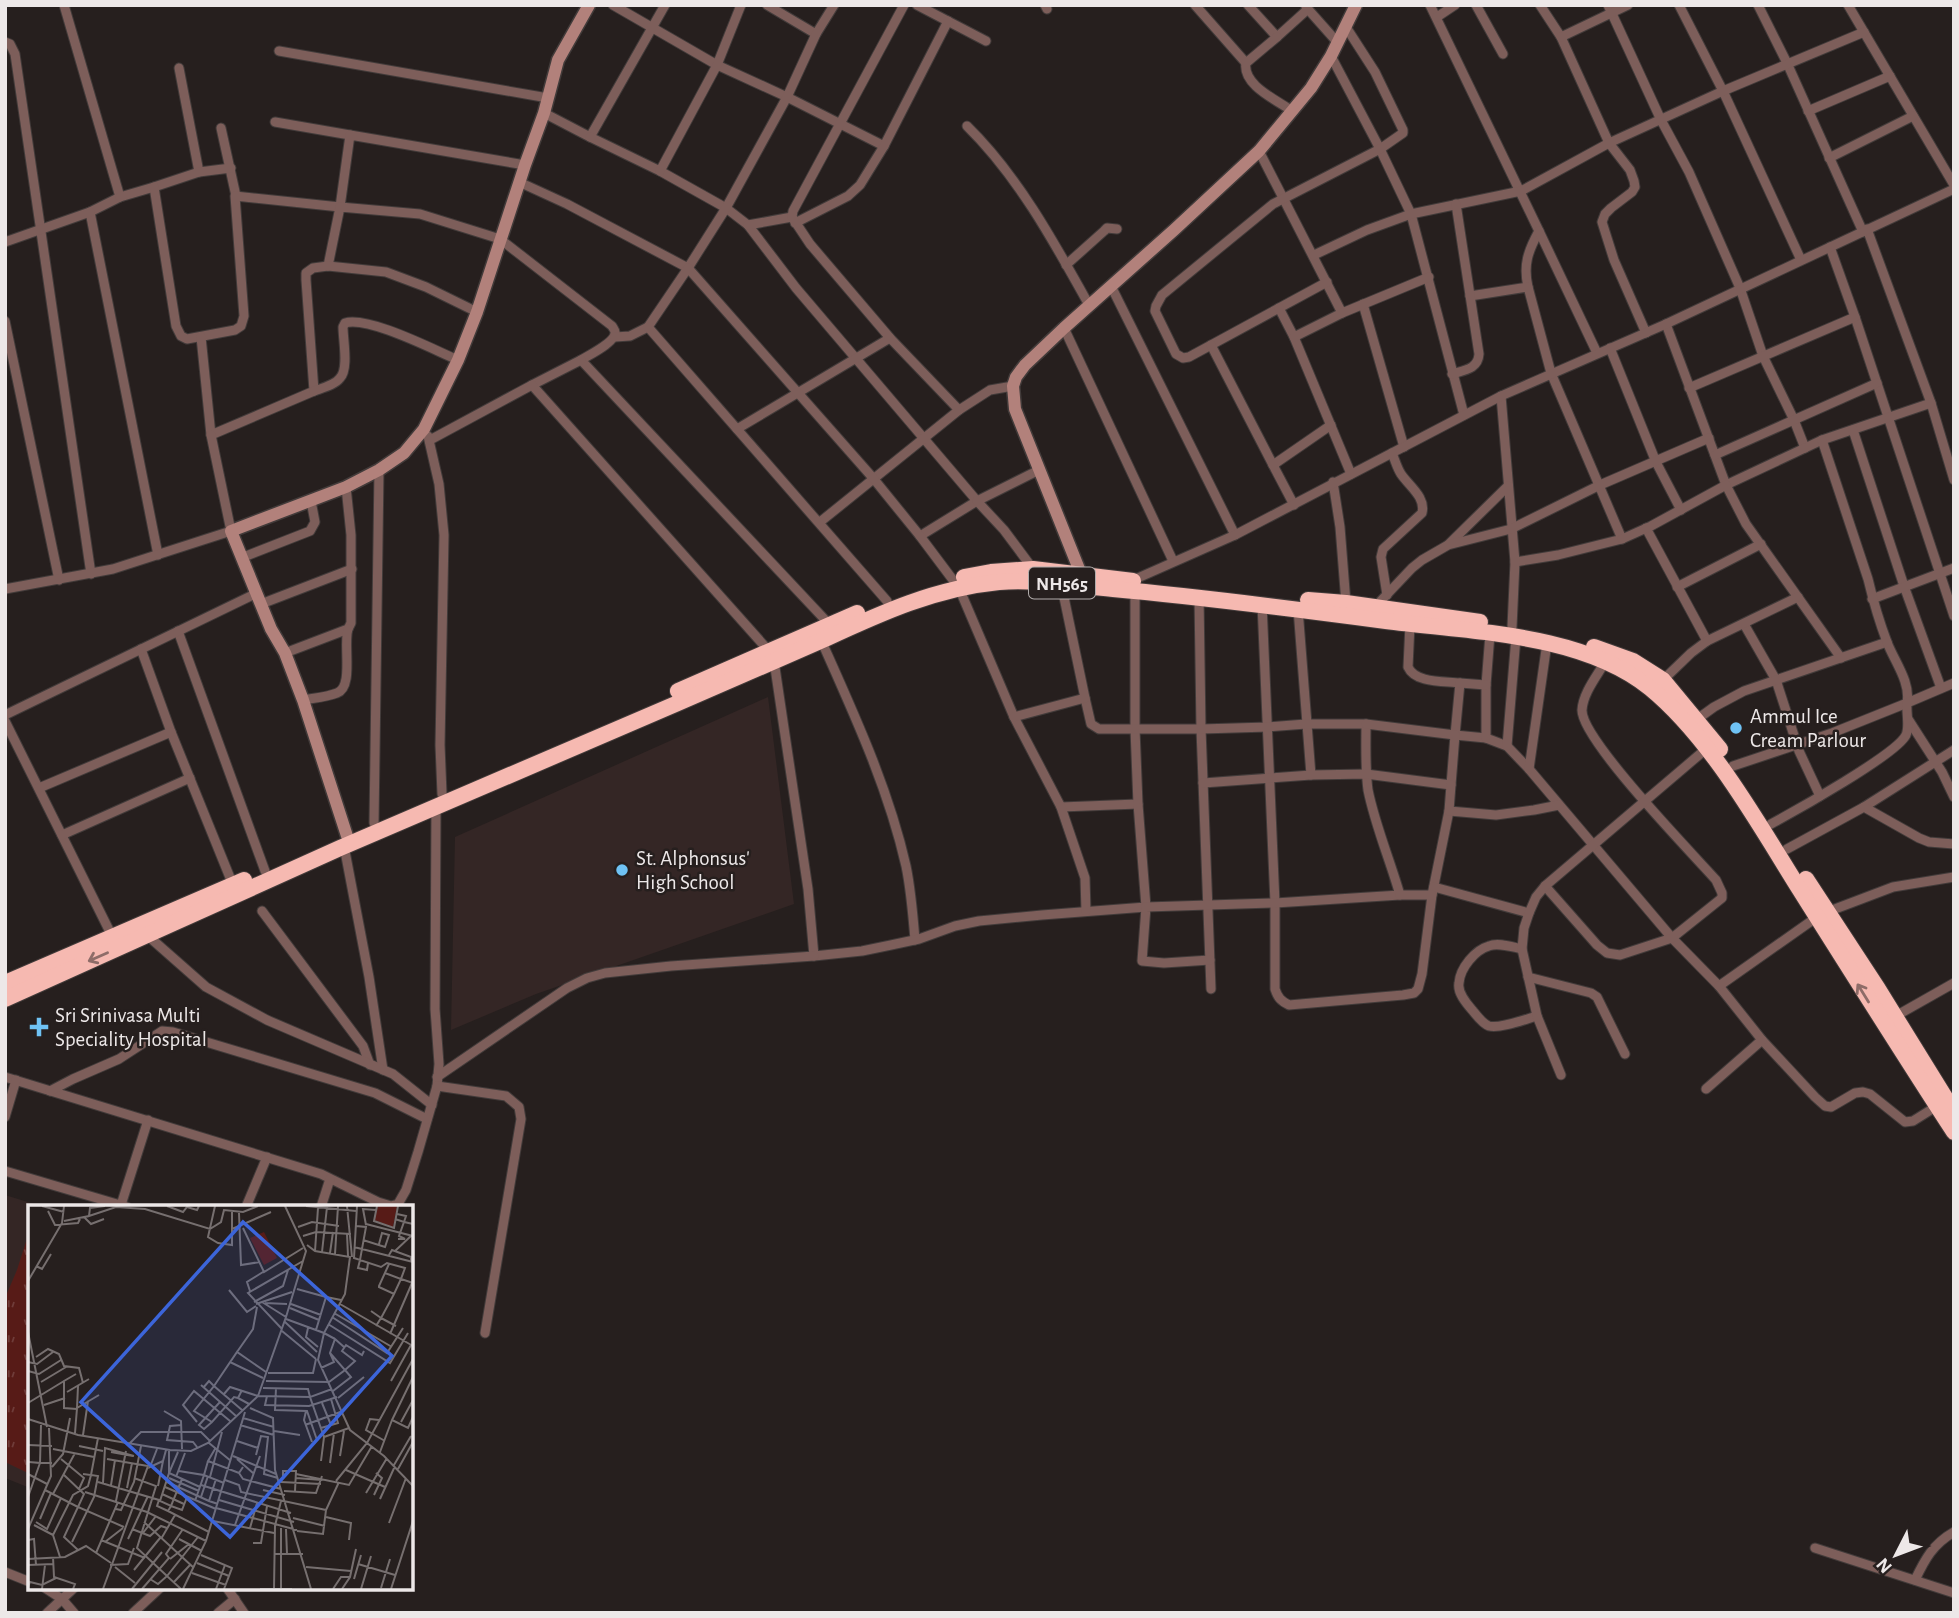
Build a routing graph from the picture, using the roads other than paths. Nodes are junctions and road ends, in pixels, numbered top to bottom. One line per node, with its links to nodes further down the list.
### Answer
1 (64, 5): 70 (street)
2 (589, 5): 44 (street)
3 (613, 5): 26 (street)
4 (665, 5): 26 (street)
5 (741, 5): 39 (street)
6 (767, 5): 28 (street)
7 (834, 5): 28 (street)
8 (904, 5): 51 (street)
9 (1195, 5): 37 (street)
10 (1248, 5): 29 (street)
11 (1356, 5): 25 (street)
12 (1430, 5): 23 (street)
13 (1455, 5): 23 (street)
14 (1476, 5): 35 (street)
15 (1540, 5): 30 (street)
16 (1628, 5): 22 (street)
17 (1679, 5): 42 (street)
18 (1758, 5): 38 (street)
19 (1848, 5): 27 (street)
20 (921, 6): 24 (street)
21 (1307, 7): 29 (street); 33 (street)
22 (1609, 9): 30 (street); 49 (street)
23 (1437, 17): 68 (street)
24 (948, 22): 31 (street); 57 (street)
25 (1346, 27): 33 (street); 58 (street)
26 (652, 28): 39 (street); 55 (street)
27 (1864, 32): 38 (street); 41 (street)
28 (816, 34): 43 (street)
29 (1277, 37): 37 (street)
30 (1561, 37): 56 (street)
31 (986, 41)
32 (5, 42): 79 (street)
33 (1338, 44): 36 (street)
34 (279, 51): 44 (street)
35 (1503, 54)
36 (1331, 56): 45 (street); 58 (street)
37 (1246, 63): 45 (street)
38 (1787, 63): 42 (street); 46 (street)
39 (717, 65): 43 (street); 63 (street)
40 (179, 68): 64 (street)
41 (1890, 76): 46 (street); 48 (street)
42 (1723, 91): 49 (street); 87 (street)
43 (788, 97): 51 (street); 74 (street)
44 (548, 98): 47 (street)
45 (1292, 111): 59 (street)
46 (1808, 111): 60 (street)
47 (544, 113): 55 (street); 61 (street)
48 (1913, 116): 60 (street); 67 (street)
49 (1661, 120): 56 (street); 95 (street)
50 (275, 121): 54 (street)
51 (841, 125): 57 (street); 77 (street)
52 (967, 126): 88 (street)
53 (221, 128): 62 (street)
54 (350, 135): 61 (street); 73 (street)
55 (590, 137): 63 (street)
56 (1609, 143): 68 (street); 107 (street)
57 (884, 146): 77 (street)
58 (1380, 149): 71 (street); 76 (street)
59 (1259, 151): 71 (street); 93 (street)
60 (1829, 158): 81 (street)
61 (525, 165): 65 (street)
62 (231, 168): 64 (street); 69 (street)
63 (660, 171): 74 (street)
64 (199, 172): 66 (street)
65 (519, 182): 83 (street); 90 (street)
66 (153, 187): 70 (street); 108 (street)
67 (1954, 187): 81 (street)
68 (1521, 191): 72 (street); 82 (street)
69 (236, 196): 73 (street); 108 (street)
70 (120, 197): 75 (street)
71 (1284, 197): 86 (street); 112 (street)
72 (1456, 204): 76 (street); 96 (street)
73 (340, 206): 83 (street); 89 (street)
74 (726, 208): 78 (street); 90 (street)
75 (90, 212): 79 (street); 170 (street)
76 (1411, 214): 86 (street); 91 (street)
77 (793, 220): 78 (street); 111 (street)
78 (748, 225): 116 (street)
79 (42, 229): 84 (street); 178 (street)
80 (1118, 229): 88 (street)
81 (1865, 230): 85 (street); 128 (street)
82 (1539, 232): 94 (street); 114 (street)
83 (500, 239): 100 (street); 109 (street)
84 (5, 242)
85 (1830, 247): 87 (street); 102 (street)
86 (1314, 255): 92 (street)
87 (1801, 260): 95 (street)
88 (1066, 265): 98 (street)
89 (328, 266): 100 (street); 125 (street)
90 (688, 268): 105 (street); 126 (street)
91 (1429, 277): 97 (street); 120 (street)
92 (1326, 282): 99 (street); 101 (street)
93 (1111, 286): 98 (street); 165 (street)
94 (1528, 287): 96 (street); 119 (street)
95 (1740, 288): 104 (street); 115 (street)
96 (1470, 296): 120 (street)
97 (1363, 304): 101 (street); 141 (street)
98 (1089, 305): 106 (street)
99 (1279, 308): 110 (street); 112 (street)
100 (477, 312): 117 (street)
101 (1342, 313): 110 (street)
102 (1855, 317): 115 (street); 121 (street)
103 (5, 321): 180 (street)
104 (1666, 324): 107 (street); 124 (street)
105 (648, 327): 109 (street); 134 (street)
106 (1064, 328): 123 (street); 172 (street)
107 (1646, 333): 113 (street)
108 (201, 337): 137 (street)
109 (615, 337): 118 (street)
110 (1294, 337): 133 (street)
111 (890, 338): 116 (street); 129 (street)
112 (1211, 345): 146 (street)
113 (1610, 348): 114 (street); 145 (street)
114 (1597, 353): 119 (street)
115 (1763, 356): 124 (street); 132 (street)
116 (855, 358): 126 (street); 138 (street)
117 (458, 360): 125 (street); 136 (street)
118 (581, 360): 122 (street); 198 (street)
119 (1551, 373): 127 (street); 153 (street)
120 (1452, 374): 130 (street)
121 (1877, 383): 131 (street); 132 (street)
122 (531, 385): 136 (street); 211 (street)
123 (1013, 386): 129 (street); 148 (street)
124 (1689, 388): 139 (street)
125 (314, 391): 137 (street)
126 (798, 394): 134 (street); 151 (street)
127 (1501, 396): 130 (street); 155 (street)
128 (1931, 402): 131 (street); 150 (street)
129 (959, 410): 138 (street)
130 (1464, 415): 141 (street)
131 (1889, 418): 135 (street); 177 (street)
132 (1794, 420): 142 (street); 144 (street)
133 (1331, 425): 146 (street); 149 (street)
134 (737, 429): 161 (street)
135 (1853, 430): 140 (street); 184 (street)
136 (427, 434): 147 (street); 252 (street)
137 (211, 435): 164 (street)
138 (925, 438): 151 (street); 157 (street)
139 (1709, 438): 144 (street); 145 (street)
140 (1822, 440): 142 (street); 191 (street)
141 (1404, 447): 143 (street)
142 (1804, 447): 154 (street)
143 (1392, 453): 149 (street); 187 (street)
144 (1715, 455): 154 (street)
145 (1656, 462): 153 (street); 160 (street)
146 (1273, 465): 159 (street)
147 (379, 470): 156 (street); 259 (street)
148 (1039, 470): 157 (street); 179 (street)
149 (1351, 474): 152 (street)
150 (1953, 475)
151 (873, 478): 161 (street); 166 (street)
152 (1333, 482): 159 (street); 193 (street)
153 (1600, 485): 162 (street); 167 (street)
154 (1726, 485): 160 (street); 168 (street)
155 (1508, 486): 162 (street); 169 (street)
156 (346, 487): 158 (street); 175 (street)
157 (977, 500): 166 (street); 176 (street)
158 (311, 501): 164 (street); 171 (street)
159 (1294, 505): 165 (street)
160 (1681, 510): 163 (street)
161 (820, 522): 192 (street)
162 (1511, 528): 169 (street); 173 (street)
163 (1646, 528): 167 (street); 185 (street)
164 (231, 531): 170 (street); 171 (street)
165 (1235, 535): 172 (street)
166 (920, 536): 181 (street)
167 (1622, 539): 173 (street)
168 (1761, 544): 185 (street); 189 (street)
169 (1448, 545): 187 (street)
170 (158, 555): 178 (street)
171 (241, 558): 190 (street)
172 (1173, 561): 183 (street)
173 (1515, 562): 203 (street)
174 (1954, 568): 177 (street)
175 (352, 569): 190 (street); 201 (street)
176 (1033, 569): 179 (highway, NH565); 181 (highway, NH565)
177 (1939, 573): 184 (street); 197 (street)
178 (91, 574): 180 (street)
179 (1082, 574): 183 (highway, NH565)
180 (59, 580): 186 (street)
181 (956, 583): 182 (highway, NH565); 192 (highway, NH565); 205 (highway, NH565); 224 (street)
182 (1061, 583): 183 (highway, NH565); 220 (street)
183 (1133, 585): 188 (highway, NH565); 193 (highway, NH565); 231 (street)
184 (1904, 586): 191 (street); 219 (street)
185 (1677, 587): 206 (street)
186 (5, 589)
187 (1387, 595): 195 (street)
188 (1199, 597): 194 (highway, NH565); 232 (street)
189 (1798, 597): 200 (street); 212 (street)
190 (259, 598): 202 (street); 210 (street)
191 (1872, 599): 207 (street)
192 (887, 601): 198 (highway, NH565)
193 (1346, 603): 195 (highway, NH565)
194 (1262, 604): 196 (highway, NH565); 230 (street)
195 (1375, 607): 203 (highway, NH565)
196 (1298, 609): 199 (highway, NH565); 228 (street)
197 (1954, 616)
198 (829, 624): 211 (highway, NH565)
199 (1410, 624): 204 (highway, NH565); 216 (street)
200 (1744, 624): 206 (street); 215 (street)
201 (348, 628): 210 (street); 221 (street)
202 (178, 631): 209 (street); 266 (street)
203 (1514, 632): 204 (highway, NH565); 208 (highway, NH565); 214 (highway, NH565); 237 (street)
204 (1490, 634): 218 (street)
205 (821, 640): 211 (highway, NH565); 282 (street)
206 (1707, 641): 214 (street)
207 (1887, 642): 212 (street); 222 (street)
208 (1547, 643): 213 (highway, NH565); 242 (street)
209 (141, 649): 223 (street); 233 (street)
210 (285, 653): 221 (street)
211 (772, 656): 252 (highway, NH565); 284 (street)
212 (1841, 658): 215 (street)
213 (1605, 662): 238 (highway, NH565); 253 (street)
214 (1663, 680): 226 (highway, NH565)
215 (1776, 680): 226 (street); 236 (street)
216 (1460, 682): 218 (street); 234 (street)
217 (1954, 682): 219 (street)
218 (1486, 685): 235 (street)
219 (1941, 688): 222 (street)
220 (1085, 698): 224 (street); 231 (street)
221 (303, 700): 262 (street)
222 (1907, 703): 225 (street); 236 (street)
223 (5, 715)
224 (1014, 717): 256 (street)
225 (1907, 718): 240 (street); 250 (street)
226 (1696, 720): 241 (highway, NH565)
227 (5, 721): 249 (street)
228 (1306, 724): 229 (street); 230 (street); 244 (street)
229 (1366, 724): 234 (street); 243 (street)
230 (1268, 727): 232 (street); 246 (street)
231 (1135, 729): 232 (street); 254 (street)
232 (1201, 729): 247 (street)
233 (171, 732): 245 (street); 249 (street)
234 (1455, 735): 235 (street); 248 (street)
235 (1486, 738): 237 (street)
236 (1797, 744): 241 (street); 250 (street)
237 (1507, 746): 242 (street)
238 (1706, 749): 253 (street); 278 (highway, NH565)
239 (1954, 750): 240 (street)
240 (1935, 763): 251 (street); 257 (street)
241 (1733, 766): 260 (highway, NH565)
242 (1529, 768): 255 (street)
243 (1366, 774): 244 (street); 248 (street); 271 (street)
244 (1311, 775): 246 (street)
245 (190, 778): 261 (street); 268 (street)
246 (1270, 779): 247 (street); 272 (street)
247 (1203, 783): 273 (street)
248 (1451, 785): 258 (street)
249 (39, 788): 261 (street)
250 (1820, 796): 260 (street)
251 (1954, 797)
252 (439, 801): 259 (highway, NH565); 262 (highway, NH565); 301 (street)
253 (1644, 801): 263 (street); 281 (street)
254 (1138, 804): 256 (street); 274 (street)
255 (1559, 806): 258 (street); 263 (street)
256 (1061, 807): 276 (street)
257 (1864, 807): 264 (street); 265 (street)
258 (1449, 811): 270 (street)
259 (374, 823): 262 (highway, NH565)
260 (1771, 824): 265 (highway, NH565)
261 (62, 835): 280 (street)
262 (346, 841): 266 (highway, NH565); 279 (highway, NH565); 297 (street)
263 (1593, 844): 269 (street); 281 (street)
264 (1954, 844)
265 (1787, 849): 278 (highway, NH565)
266 (265, 871): 268 (highway, NH565)
267 (1954, 877): 278 (street)
268 (233, 885): 280 (highway, NH565)
269 (1545, 886): 277 (street); 281 (street)
270 (1433, 891): 271 (street); 272 (street); 277 (street)
271 (1400, 895): 272 (street)
272 (1275, 903): 273 (street)
273 (1208, 906): 274 (street); 285 (street)
274 (1146, 907): 276 (street); 285 (street)
275 (261, 911): 296 (street)
276 (1086, 911): 282 (street)
277 (1529, 914): 283 (street)
278 (1822, 914): 289 (street); 293 (highway, NH565); 305 (highway, NH565, one-way to 278)
279 (147, 935): 291 (highway, NH565, one-way to 291); 296 (street)
280 (112, 936): 287 (highway, NH565)
281 (1672, 938): 289 (street)
282 (915, 940): 284 (street)
283 (1522, 949): 286 (street); 292 (street)
284 (814, 956): 301 (street)
285 (1210, 960): 290 (street)
286 (1528, 977): 292 (street); 295 (street)
287 (5, 983)
288 (1954, 983): 293 (street)
289 (1719, 986): 294 (street)
290 (1210, 989)
291 (5, 999)
292 (1537, 1016): 298 (street)
293 (1894, 1017): 306 (highway, NH565)
294 (1762, 1040): 302 (street); 305 (street)
295 (1625, 1054)
296 (370, 1065): 297 (street)
297 (383, 1070): 304 (street)
298 (1561, 1075)
299 (5, 1077): 300 (street)
300 (16, 1080): 303 (street); 307 (street)
301 (437, 1081): 304 (street); 320 (street)
302 (1706, 1089)
303 (50, 1091): 308 (street); 309 (street)
304 (432, 1105): 308 (street)
305 (1937, 1106): 310 (highway, NH565)
306 (1954, 1112)
307 (5, 1116)
308 (427, 1119): 319 (street)
309 (148, 1120): 311 (street); 316 (street)
310 (1954, 1132)
311 (267, 1157): 313 (street); 317 (street)
312 (5, 1171): 315 (street)
313 (330, 1179): 314 (street); 318 (street)
314 (377, 1204)
315 (121, 1205)
316 (124, 1205)
317 (247, 1205)
318 (322, 1205)
319 (394, 1205)
320 (485, 1333)
321 (1954, 1532): 324 (street)
322 (1815, 1548): 324 (street)
323 (5, 1572): 325 (street)
324 (1915, 1580): 330 (street)
325 (28, 1581)
326 (48, 1590): 331 (street)
327 (72, 1590): 331 (street)
328 (157, 1590): 335 (street)
329 (228, 1590): 332 (street)
330 (1954, 1593)
331 (61, 1599): 333 (street); 334 (street)
332 (235, 1599): 336 (street); 337 (street)
333 (47, 1613)
334 (74, 1613)
335 (133, 1613)
336 (218, 1613)
337 (244, 1613)

